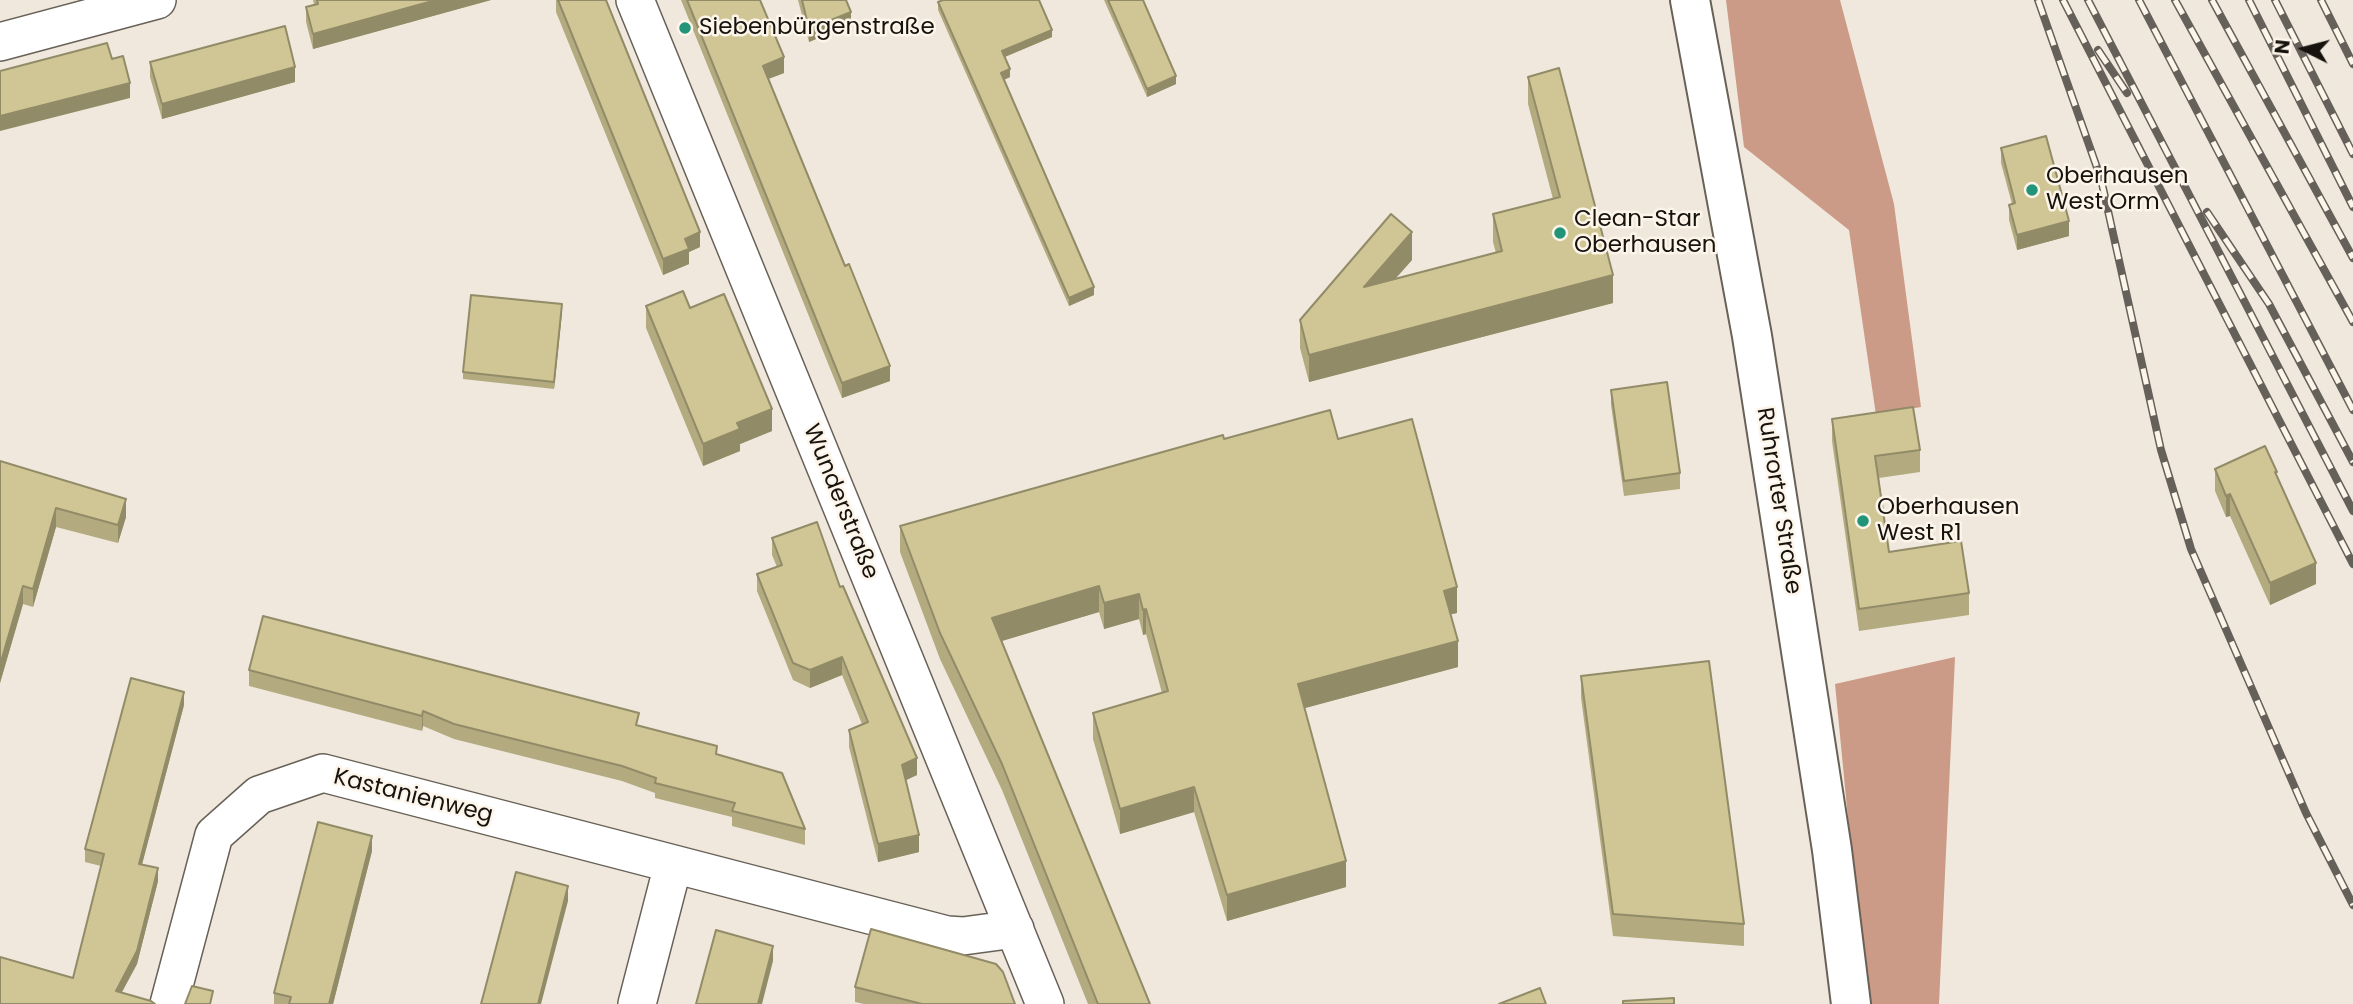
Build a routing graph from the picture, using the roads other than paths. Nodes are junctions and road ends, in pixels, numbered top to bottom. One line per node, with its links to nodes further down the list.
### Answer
1 (157, 0): 4 (street)
2 (635, 0): 6 (street, Wunderstraße)
3 (1690, 0): 10 (main road, Ruhrorter Straße)
4 (0, 42)
5 (673, 865): 6 (street, Kastanienweg); 7 (street, Kastanienweg); 8 (street)
6 (1015, 929): 9 (street, Wunderstraße)
7 (169, 1004)
8 (637, 1004)
9 (1045, 1004)
10 (1851, 1004)

